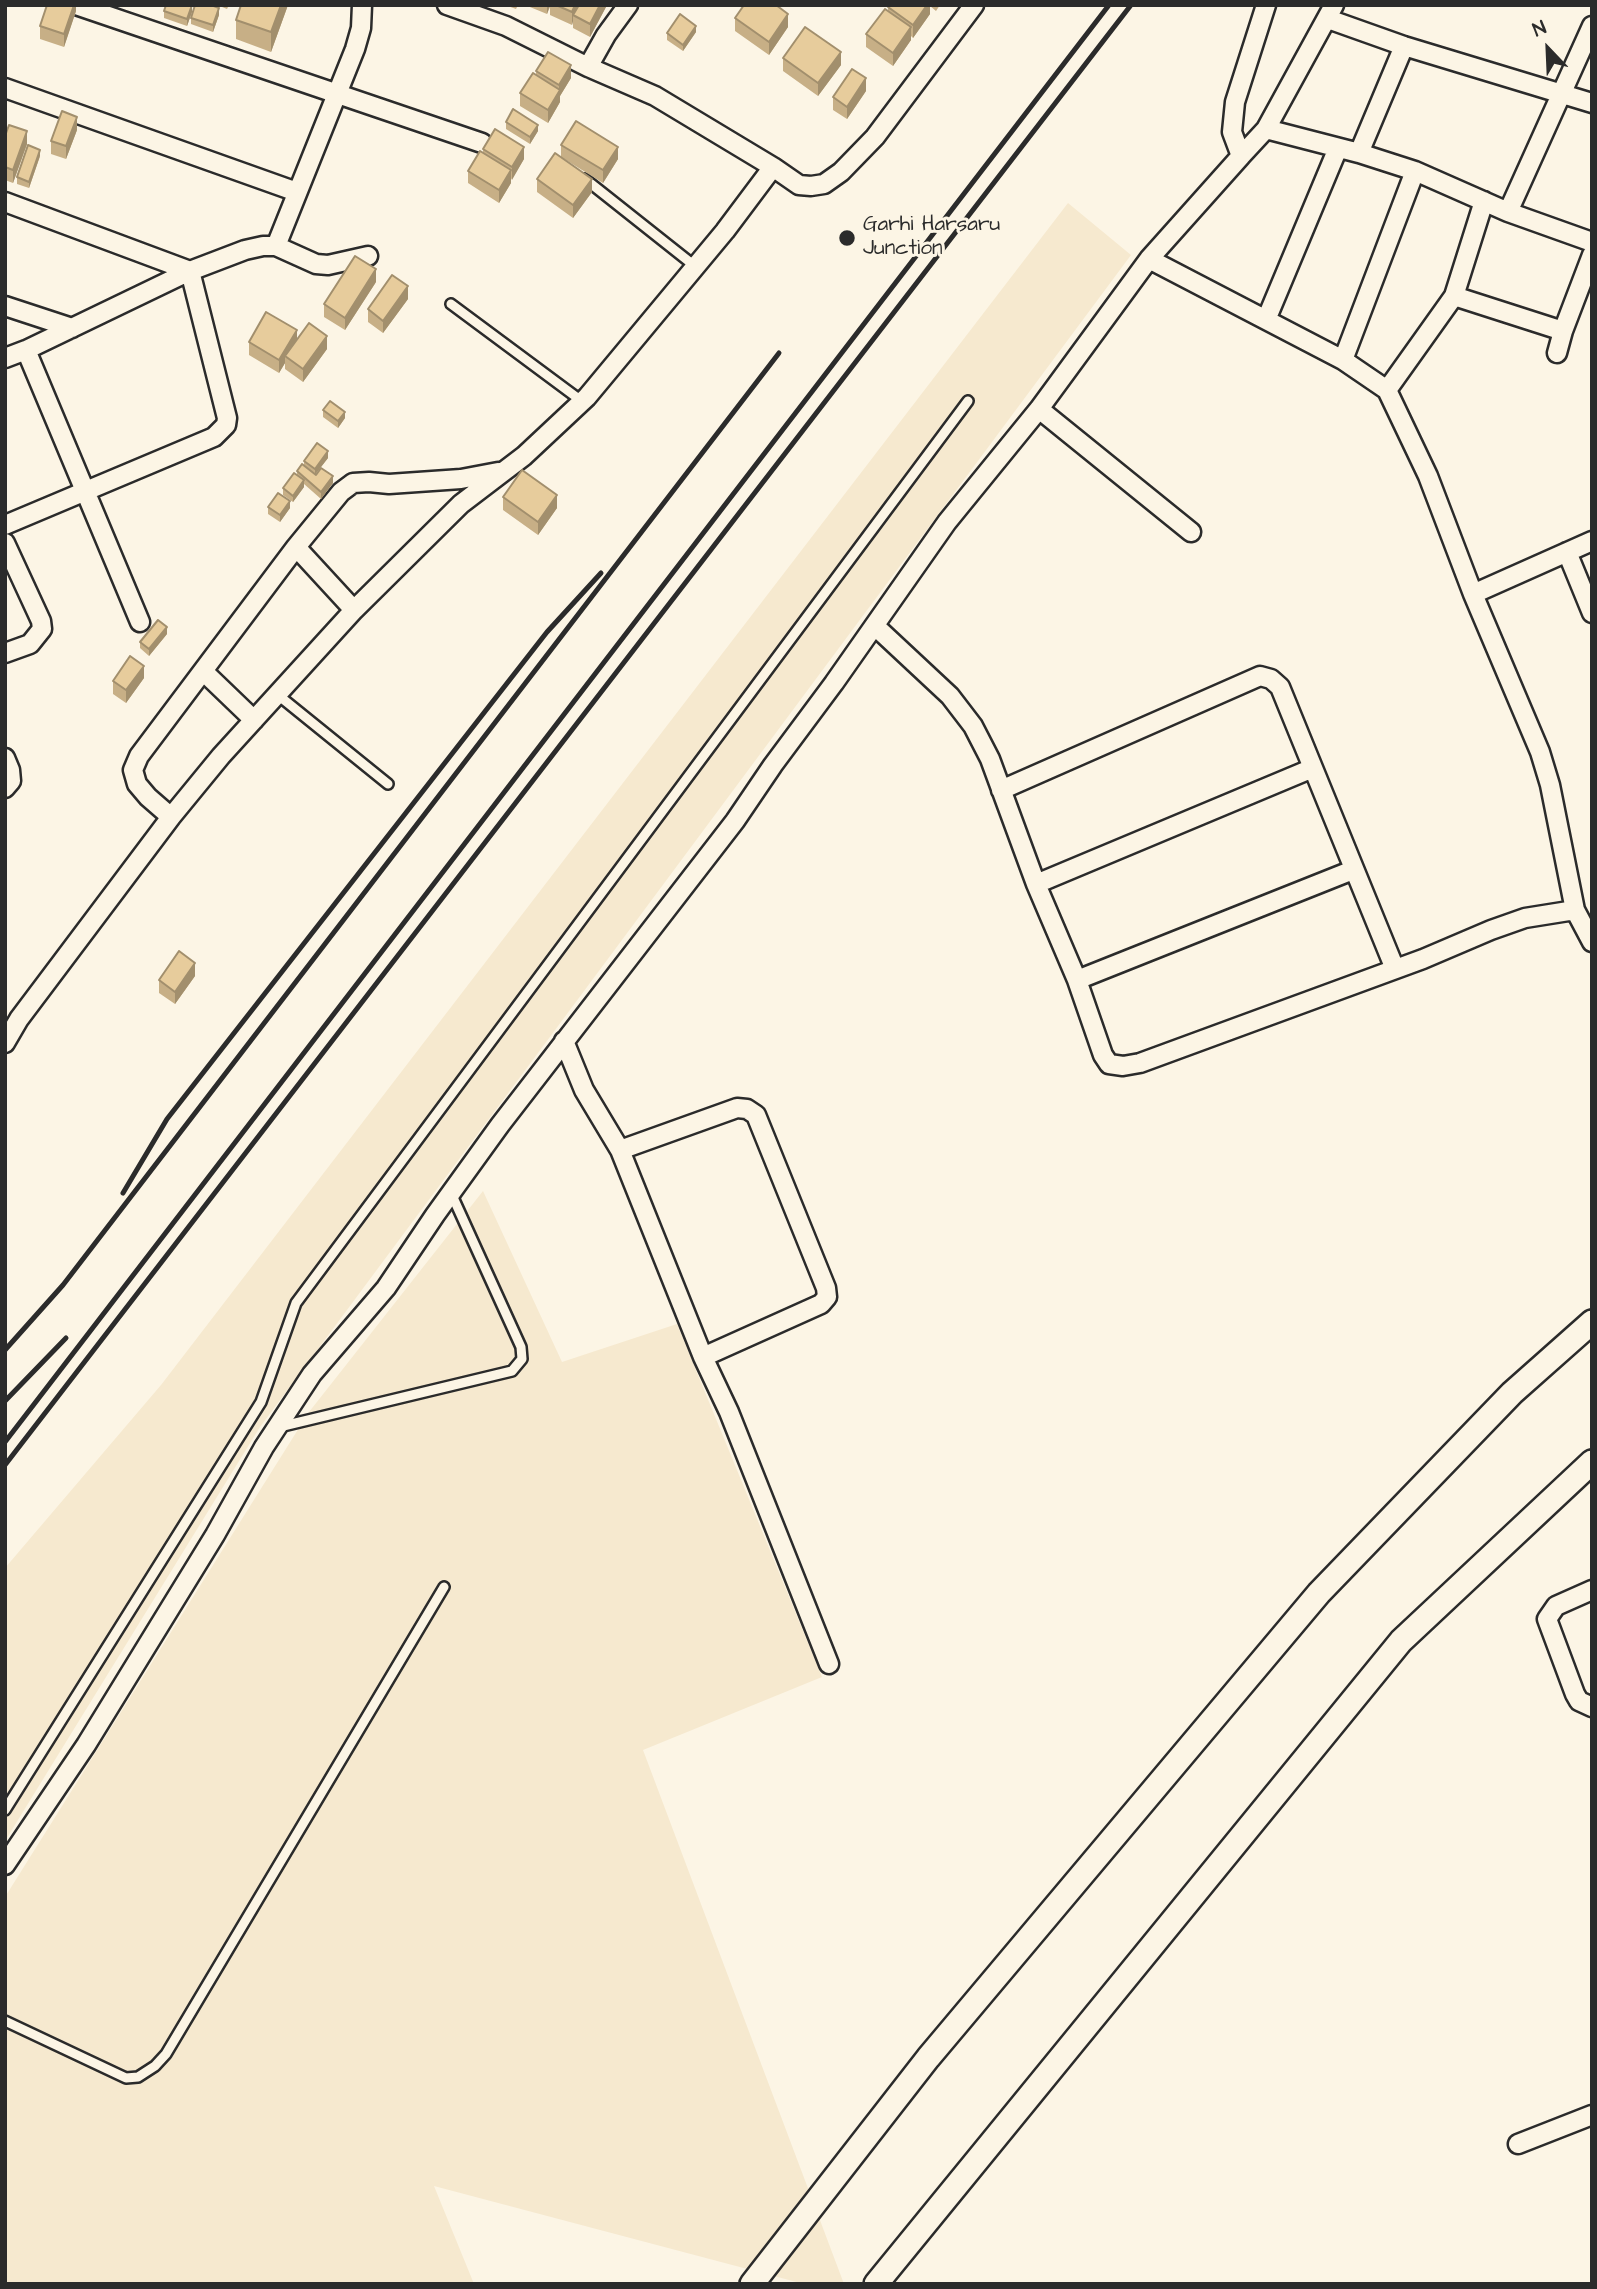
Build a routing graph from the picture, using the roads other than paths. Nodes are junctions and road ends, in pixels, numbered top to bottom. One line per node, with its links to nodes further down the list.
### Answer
1 (76, 5): 13 (street)
2 (362, 5): 13 (street)
3 (628, 5): 10 (street)
4 (974, 5): 20 (street)
5 (1266, 5): 19 (street)
6 (457, 7): 10 (street)
7 (1331, 12): 9 (street); 15 (street)
8 (1592, 26): 12 (street)
9 (1404, 46): 12 (street); 18 (street)
10 (588, 67): 20 (street)
11 (5, 88): 23 (street)
12 (1563, 93): 14 (street); 26 (street)
13 (338, 94): 16 (street); 23 (street)
14 (1592, 103)
15 (1266, 129): 17 (street); 19 (street)
16 (482, 143)
17 (1338, 148): 18 (street); 37 (street)
18 (1359, 153): 21 (street)
19 (1241, 156): 31 (street)
20 (773, 167): 32 (street)
21 (1415, 171): 24 (street); 43 (street)
22 (576, 172): 32 (lane)
23 (297, 192): 28 (street)
24 (1485, 201): 26 (street); 34 (street)
25 (5, 202): 33 (street)
26 (1508, 212): 27 (street)
27 (1592, 242)
28 (276, 246): 30 (street); 33 (street)
29 (1592, 254): 39 (street)
30 (368, 256)
31 (1149, 259): 37 (street); 47 (street)
32 (696, 267): 46 (street)
33 (190, 271): 38 (street); 49 (street)
34 (1454, 296): 39 (street); 44 (street)
35 (451, 304): 46 (lane)
36 (5, 306): 38 (street)
37 (1266, 320): 43 (street)
38 (72, 328): 40 (street)
39 (1563, 331): 41 (street)
40 (26, 350): 42 (street); 49 (street)
41 (1557, 353)
42 (5, 358)
43 (1343, 360): 44 (street)
44 (1387, 390): 56 (street)
45 (968, 401): 89 (lane)
46 (583, 402): 48 (street)
47 (1039, 410): 51 (street); 60 (street)
48 (505, 470): 54 (street); 57 (street)
49 (85, 492): 50 (street); 59 (street)
50 (5, 525)
51 (1191, 532)
52 (1592, 541): 55 (street)
53 (5, 543): 61 (street)
54 (296, 547): 57 (street); 62 (street)
55 (1567, 552): 56 (street); 58 (street)
56 (1473, 594): 73 (street)
57 (354, 610): 63 (street)
58 (1592, 613)
59 (140, 622)
60 (875, 626): 69 (street); 77 (street)
61 (5, 653)
62 (203, 671): 64 (street); 70 (street)
63 (278, 695): 64 (street); 67 (lane)
64 (254, 720): 70 (street)
65 (5, 758): 68 (street)
66 (1313, 768): 69 (street); 71 (street); 72 (street)
67 (388, 785)
68 (5, 788)
69 (1001, 790): 72 (street)
70 (171, 817): 78 (street)
71 (1353, 870): 75 (street); 76 (street)
72 (1037, 884): 76 (street)
73 (1575, 910): 74 (street); 75 (street)
74 (1592, 942)
75 (1395, 969): 76 (street)
76 (1077, 980)
77 (564, 1041): 79 (street); 80 (street)
78 (5, 1044)
79 (620, 1150): 82 (street); 82 (street)
80 (451, 1193): 83 (street); 83 (lane)
81 (1592, 1322): 94 (street)
82 (703, 1357): 87 (street)
83 (278, 1427): 90 (street)
84 (1592, 1462): 95 (street)
85 (444, 1587): 91 (lane)
86 (1592, 1590): 88 (street)
87 (829, 1664)
88 (1592, 1707)
89 (5, 1810)
90 (5, 1866)
91 (5, 2021)
92 (1592, 2115): 93 (street)
93 (1518, 2144)
94 (752, 2284)
95 (876, 2284)

